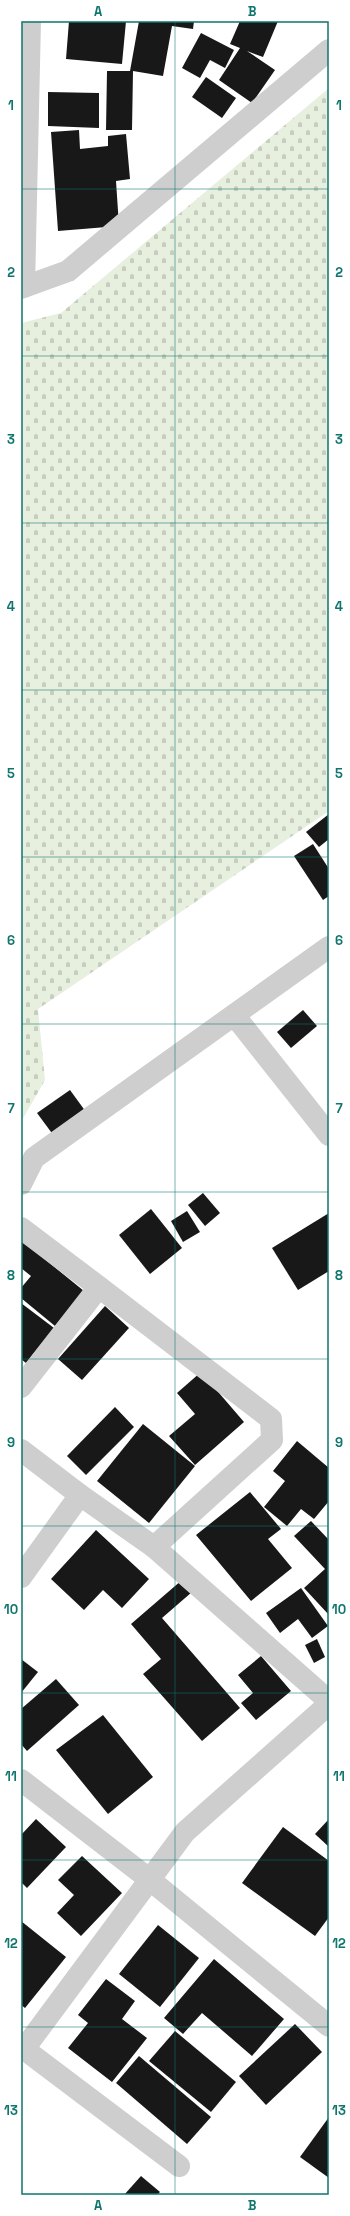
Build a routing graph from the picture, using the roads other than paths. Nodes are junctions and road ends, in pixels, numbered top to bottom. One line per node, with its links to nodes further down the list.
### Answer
1 (30, 21): 3 (street)
2 (329, 50): 3 (street)
3 (23, 288)
4 (329, 947): 5 (street)
5 (234, 1015): 6 (street); 7 (street)
6 (329, 1135)
7 (21, 1184)
8 (21, 1228): 9 (street)
9 (99, 1287): 10 (street); 13 (street)
10 (21, 1387)
11 (21, 1450): 12 (street)
12 (80, 1495): 13 (street); 14 (street)
13 (154, 1547): 15 (street)
14 (21, 1577)
15 (329, 1702): 17 (street)
16 (21, 1780): 17 (street)
17 (150, 1879): 18 (street); 19 (street)
18 (329, 2026)
19 (23, 2047): 20 (street)
20 (179, 2166)

